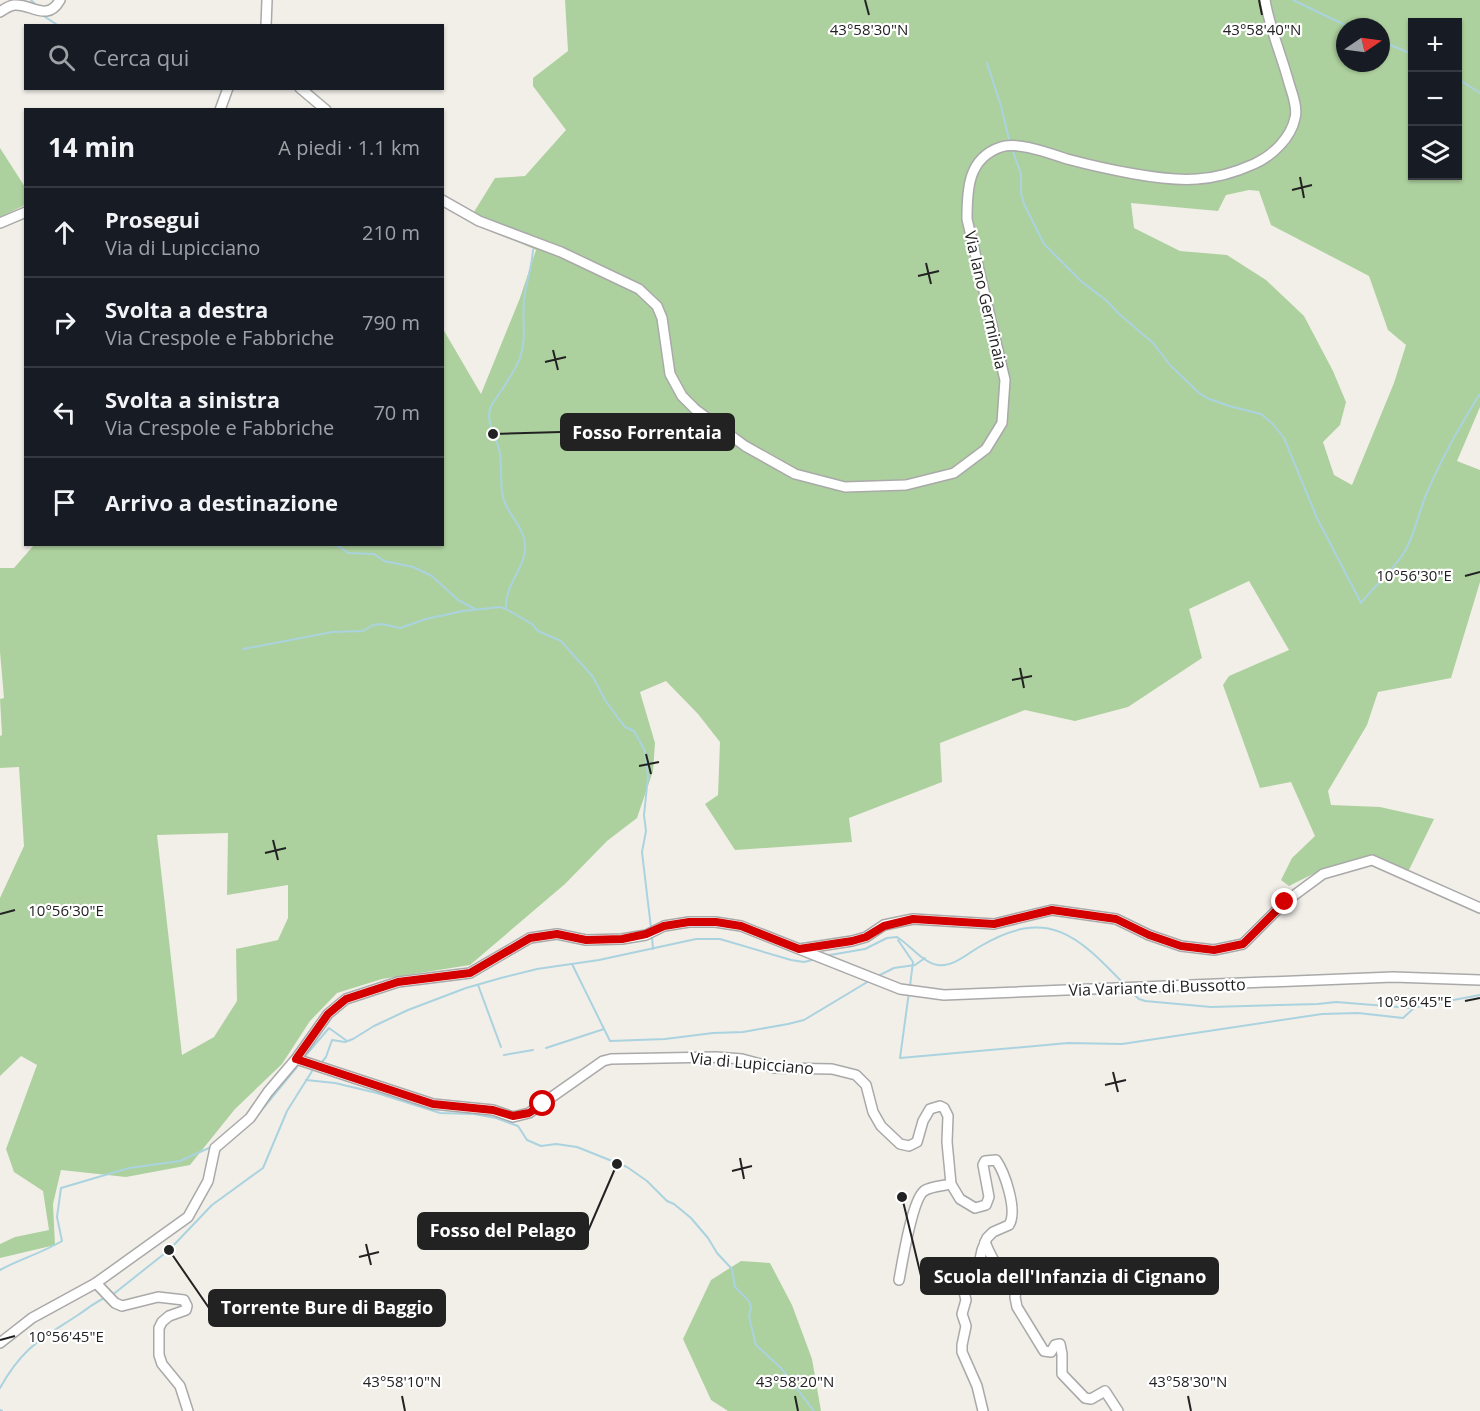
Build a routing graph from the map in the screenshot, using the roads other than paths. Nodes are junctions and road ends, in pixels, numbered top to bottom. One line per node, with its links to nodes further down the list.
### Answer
1 (60, 0): 4 (street)
2 (267, 0): 5 (street)
3 (1265, 0): 10 (street, Via Iano Germinaia)
4 (0, 12)
5 (266, 24)
6 (227, 90): 8 (street)
7 (302, 90): 9 (street)
8 (220, 108)
9 (324, 108)
10 (444, 201)
11 (24, 213): 12 (street)
12 (0, 223)
13 (1480, 908): 14 (street)
14 (799, 949): 15 (street, Via Variante di Bussotto); 16 (street, Via Variante di Bussotto)
15 (1480, 980)
16 (301, 1061): 17 (street, Via di Lupicciano); 20 (street, Via Variante di Bussotto)
17 (951, 1184): 18 (street); 19 (street)
18 (985, 1242): 23 (street); 24 (street)
19 (898, 1280)
20 (98, 1285): 21 (street, Via Variante di Bussotto); 22 (street)
21 (0, 1343)
22 (188, 1411)
23 (983, 1411)
24 (1118, 1411)

